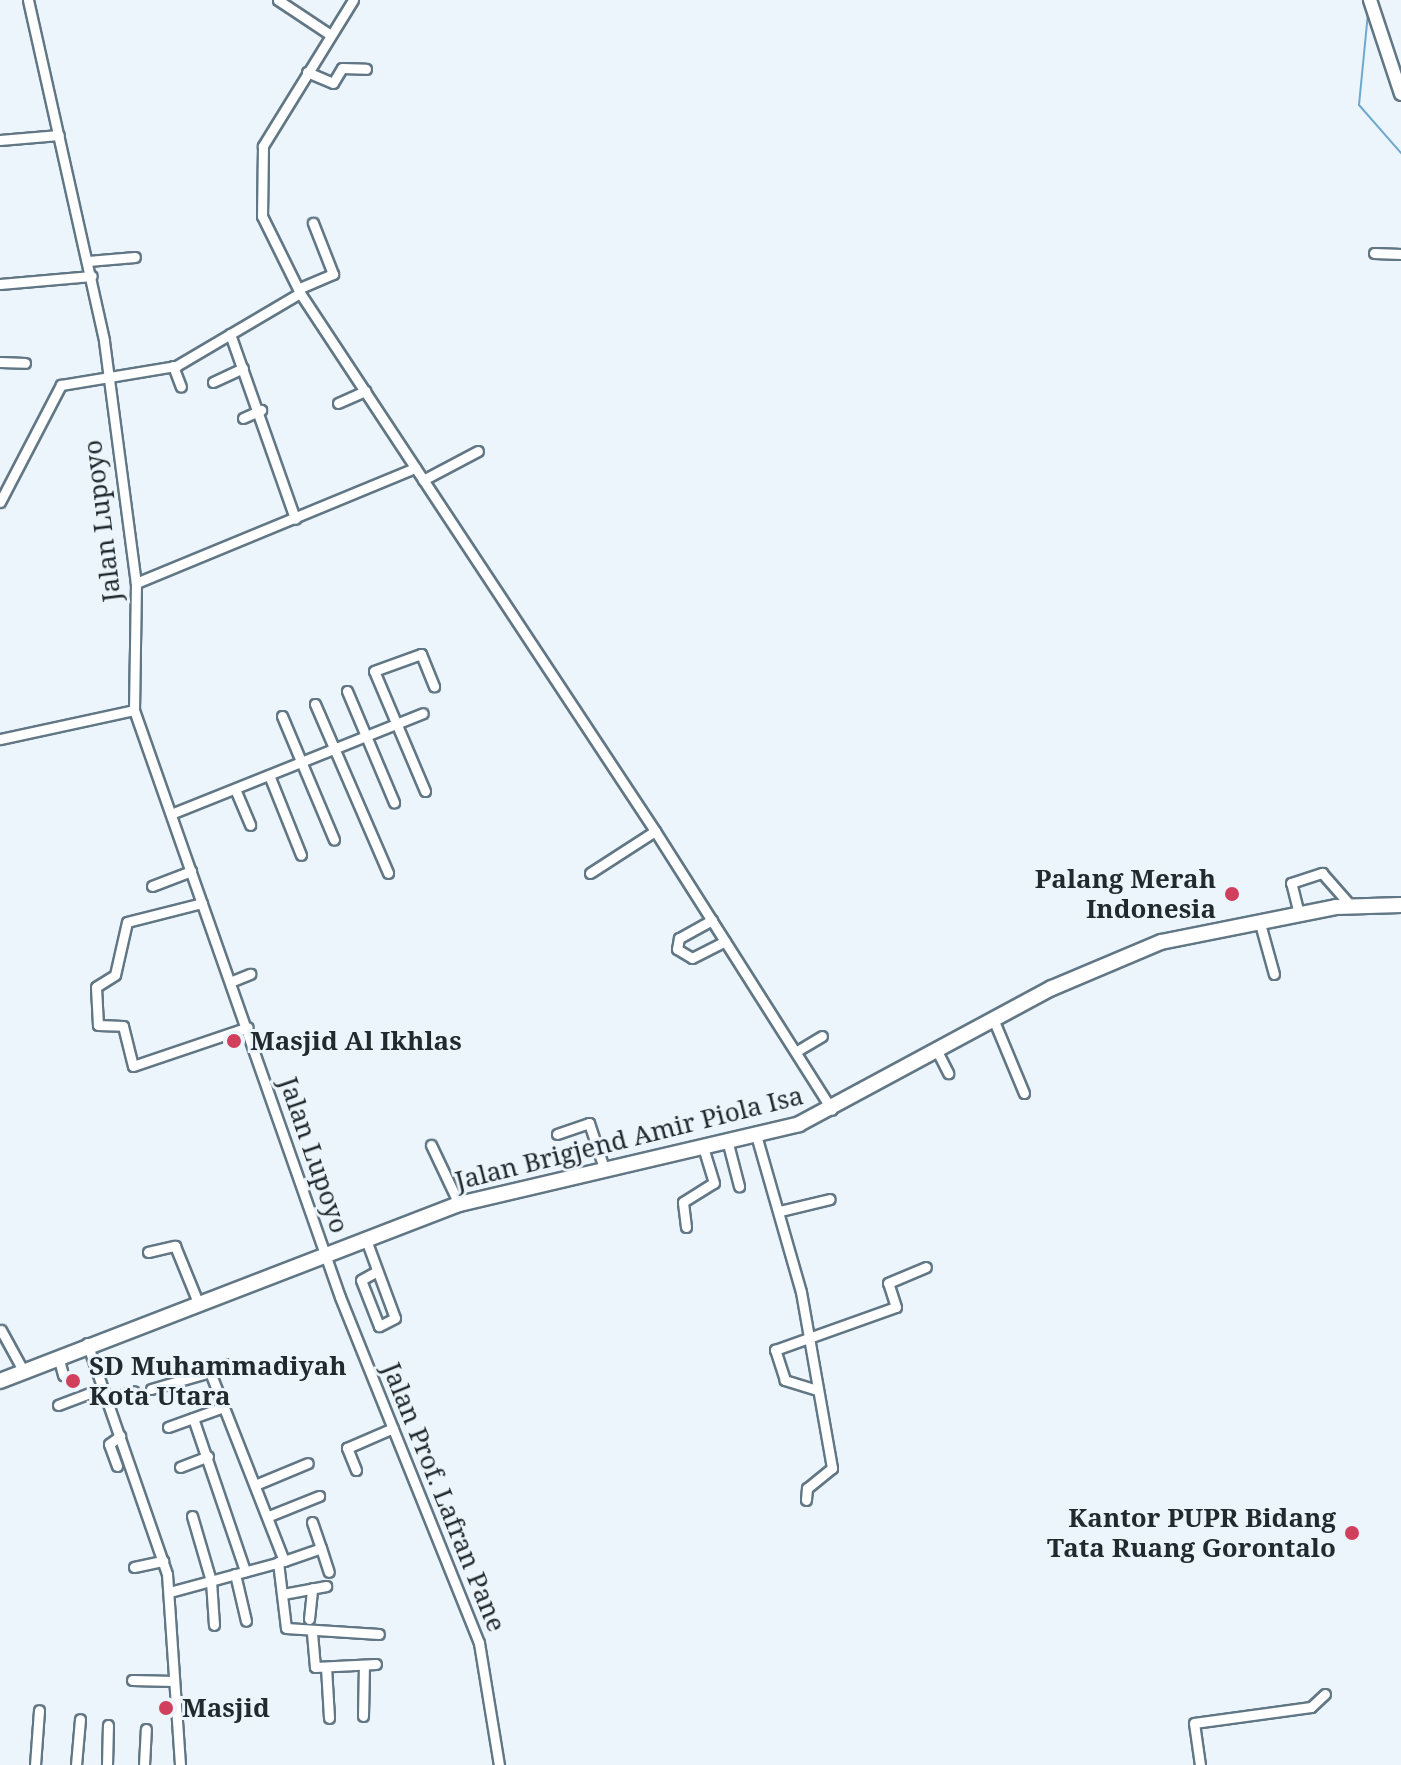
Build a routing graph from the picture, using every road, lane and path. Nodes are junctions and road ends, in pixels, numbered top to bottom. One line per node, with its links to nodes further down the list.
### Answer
1 (28, 0): 9 (street, Jalan Lupoyo)
2 (278, 0): 5 (street)
3 (353, 0): 5 (street)
4 (1370, 0): 8 (street)
5 (329, 34): 7 (street)
6 (366, 69): 7 (street)
7 (307, 72): 18 (street)
8 (1400, 89)
9 (59, 135): 10 (street); 15 (street, Jalan Lupoyo)
10 (0, 140)
11 (313, 223): 18 (street)
12 (1374, 253): 13 (street)
13 (1401, 254)
14 (135, 257): 15 (street)
15 (88, 261): 16 (street, Jalan Lupoyo)
16 (92, 276): 17 (street); 24 (street, Jalan Lupoyo)
17 (0, 284)
18 (300, 290): 19 (street); 27 (street)
19 (230, 334): 22 (street); 23 (street)
20 (0, 362): 21 (street)
21 (25, 363)
22 (173, 366): 24 (street); 26 (street)
23 (243, 368): 25 (street); 29 (street)
24 (108, 382): 34 (street); 36 (street, Jalan Lupoyo)
25 (213, 382)
26 (181, 387)
27 (365, 391): 28 (street); 32 (street)
28 (338, 403)
29 (261, 410): 30 (street); 35 (street)
30 (243, 418)
31 (478, 451): 33 (street)
32 (415, 468): 33 (street); 35 (street)
33 (423, 480): 54 (street)
34 (0, 502)
35 (295, 519): 36 (street)
36 (136, 583): 40 (street, Jalan Lupoyo)
37 (434, 687): 43 (street)
38 (347, 691): 44 (street)
39 (315, 704): 46 (street)
40 (134, 710): 45 (street); 52 (street, Jalan Lupoyo)
41 (423, 713): 43 (street)
42 (282, 716): 47 (street)
43 (396, 724): 44 (street); 50 (street)
44 (367, 736): 46 (street); 51 (street)
45 (0, 739)
46 (334, 749): 47 (street); 58 (street)
47 (301, 762): 48 (street); 55 (street)
48 (269, 775): 49 (street); 56 (street)
49 (235, 789): 52 (street); 53 (street)
50 (425, 791)
51 (394, 802)
52 (171, 814): 57 (street, Jalan Lupoyo)
53 (250, 825)
54 (655, 831): 59 (street); 65 (street)
55 (334, 840)
56 (301, 855)
57 (191, 871): 60 (street); 61 (street, Jalan Lupoyo)
58 (388, 873)
59 (590, 873)
60 (152, 886)
61 (202, 903): 70 (street, Jalan Lupoyo); 72 (street)
62 (1401, 905): 63 (main road, Jalan Brigjend Amir Piola Isa)
63 (1351, 906): 64 (main road, Jalan Brigjend Amir Piola Isa); 64 (street)
64 (1299, 914): 66 (main road, Jalan Brigjend Amir Piola Isa)
65 (712, 920): 67 (street); 67 (street)
66 (1259, 920): 69 (street); 71 (main road, Jalan Brigjend Amir Piola Isa)
67 (725, 941): 74 (street)
68 (250, 974): 70 (street)
69 (1274, 974)
70 (230, 982): 72 (street, Jalan Lupoyo)
71 (994, 1021): 75 (main road, Jalan Brigjend Amir Piola Isa); 77 (street)
72 (248, 1027): 92 (street, Jalan Lupoyo)
73 (822, 1036): 74 (street)
74 (797, 1051): 78 (street)
75 (937, 1051): 76 (street); 78 (main road, Jalan Brigjend Amir Piola Isa)
76 (948, 1073)
77 (1024, 1093)
78 (832, 1110): 80 (main road, Jalan Brigjend Amir Piola Isa)
79 (557, 1134): 84 (street)
80 (756, 1135): 81 (main road, Jalan Brigjend Amir Piola Isa); 88 (street)
81 (727, 1140): 83 (main road, Jalan Brigjend Amir Piola Isa); 85 (street)
82 (431, 1145): 87 (street)
83 (703, 1146): 84 (main road, Jalan Brigjend Amir Piola Isa); 89 (street)
84 (604, 1168): 87 (main road, Jalan Brigjend Amir Piola Isa)
85 (739, 1186)
86 (830, 1199): 88 (street)
87 (459, 1204): 90 (main road, Jalan Brigjend Amir Piola Isa)
88 (780, 1211): 97 (street)
89 (686, 1227)
90 (365, 1237): 92 (main road, Jalan Brigjend Amir Piola Isa); 94 (street)
91 (148, 1252): 95 (street)
92 (324, 1253): 95 (main road, Jalan Brigjend Amir Piola Isa); 114 (street, Jalan Prof. Lafran Pane)
93 (926, 1267): 97 (street)
94 (377, 1271): 94 (street)
95 (197, 1300): 98 (main road, Jalan Brigjend Amir Piola Isa)
96 (1, 1330): 101 (street)
97 (810, 1338): 107 (street); 107 (street)
98 (87, 1343): 99 (main road, Jalan Brigjend Amir Piola Isa); 105 (street)
99 (58, 1356): 101 (main road, Jalan Brigjend Amir Piola Isa); 103 (street)
100 (227, 1364): 102 (street)
101 (24, 1372): 104 (main road, Jalan Brigjend Amir Piola Isa)
102 (210, 1372): 106 (street); 111 (street)
103 (63, 1375)
104 (0, 1381)
105 (103, 1388): 109 (street); 110 (street)
106 (151, 1389)
107 (817, 1390): 123 (street)
108 (134, 1391): 109 (street)
109 (107, 1400): 115 (street)
110 (58, 1405)
111 (224, 1407): 112 (street); 121 (street)
112 (193, 1418): 113 (street); 116 (street)
113 (168, 1427)
114 (393, 1428): 120 (street); 160 (street, Jalan Prof. Lafran Pane)
115 (120, 1436): 118 (street); 128 (street)
116 (208, 1456): 119 (street); 131 (street)
117 (308, 1463): 121 (street)
118 (117, 1466)
119 (180, 1467)
120 (356, 1470)
121 (255, 1485): 125 (street)
122 (319, 1496): 125 (street)
123 (806, 1500)
124 (192, 1516): 133 (street)
125 (269, 1516): 129 (street)
126 (312, 1522): 127 (street)
127 (321, 1548): 129 (street); 132 (street)
128 (163, 1561): 130 (street); 136 (street)
129 (281, 1562): 131 (street); 137 (street)
130 (134, 1567)
131 (240, 1572): 133 (street); 139 (street)
132 (329, 1572)
133 (211, 1581): 136 (street); 140 (street)
134 (326, 1586): 135 (street)
135 (312, 1588): 137 (street); 138 (street)
136 (170, 1592): 147 (street)
137 (283, 1594): 141 (street)
138 (309, 1619)
139 (246, 1621)
140 (214, 1625)
141 (312, 1633): 142 (street); 145 (street)
142 (379, 1634)
143 (376, 1664): 144 (street)
144 (364, 1665): 145 (street); 150 (street)
145 (326, 1667): 151 (street)
146 (132, 1680): 147 (street)
147 (174, 1681): 159 (street)
148 (1325, 1694): 161 (street)
149 (39, 1710): 155 (street)
150 (363, 1716)
151 (329, 1718)
152 (80, 1719): 156 (street)
153 (108, 1725): 157 (street)
154 (146, 1729): 158 (street)
155 (35, 1765)
156 (76, 1765)
157 (107, 1765)
158 (144, 1765)
159 (180, 1765)
160 (499, 1765)
161 (1200, 1765)

